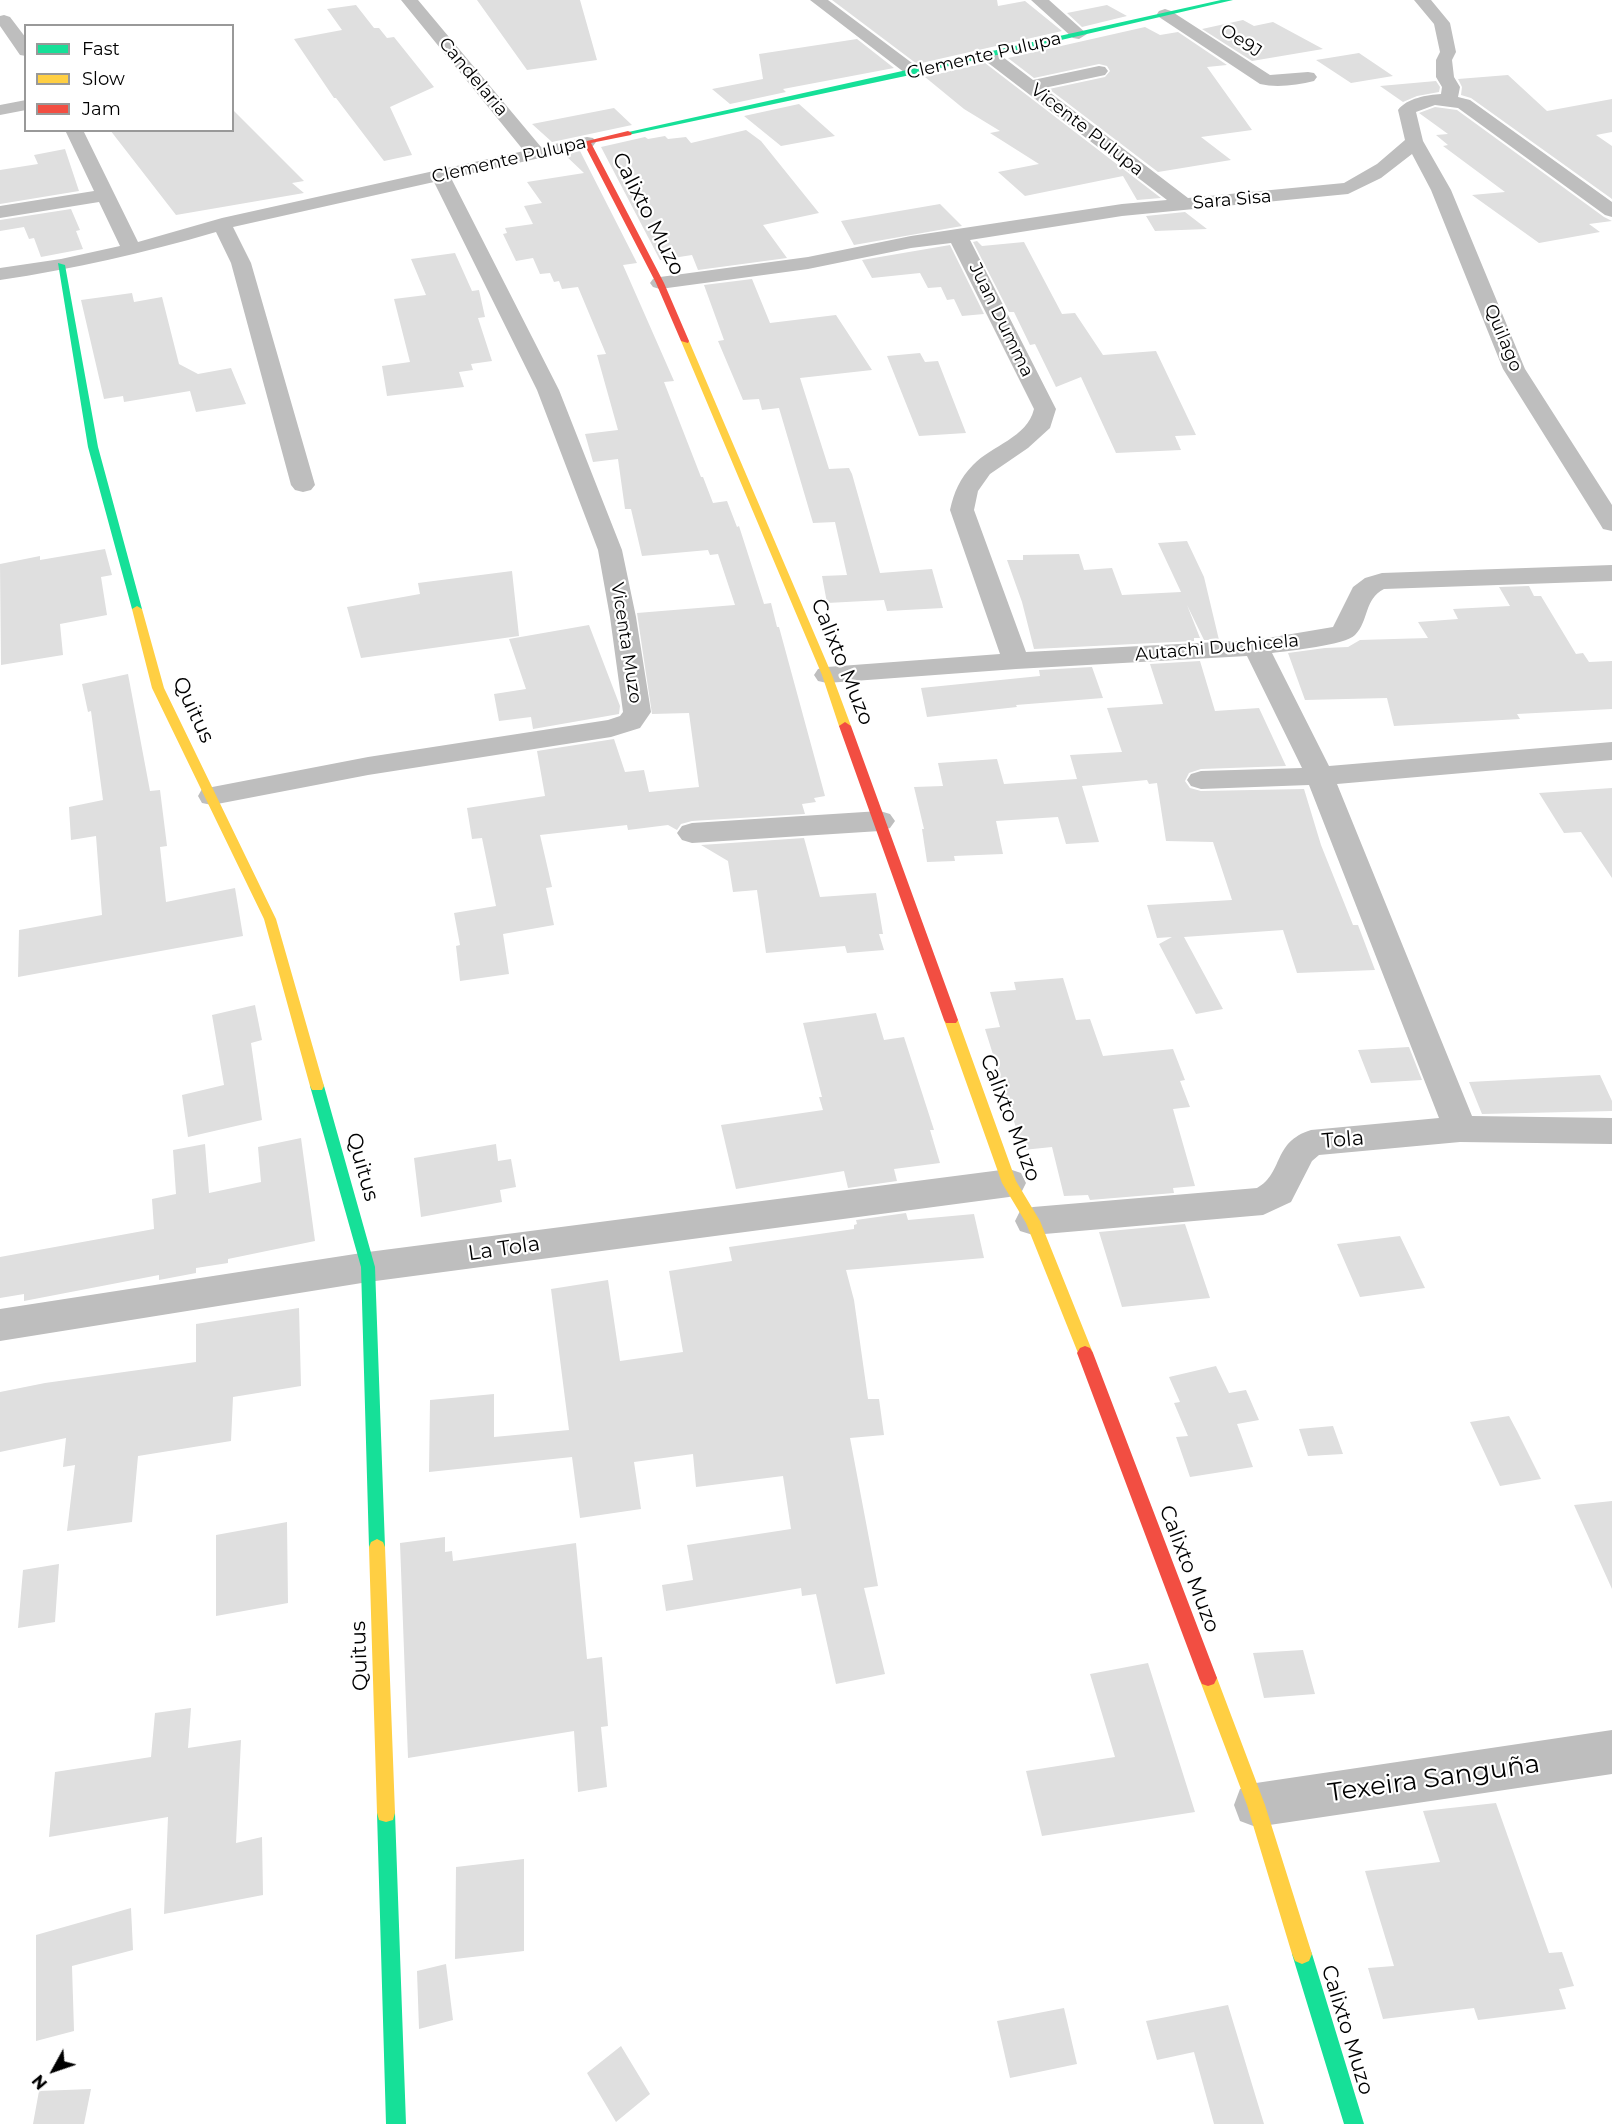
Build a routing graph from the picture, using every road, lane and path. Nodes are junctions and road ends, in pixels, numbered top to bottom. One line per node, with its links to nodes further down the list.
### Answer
1 (409, 0): 21 (street, Candelaria)
2 (818, 0): 12 (street)
3 (1039, 0): 8 (street)
4 (1230, 0): 6 (street, Clemente Pulupa)
5 (1422, 0): 15 (street)
6 (1165, 14): 8 (street, Clemente Pulupa); 13 (street, Oe9J)
7 (4, 20): 9 (street)
8 (1079, 34): 10 (street, Clemente Pulupa)
9 (24, 48)
10 (989, 55): 12 (street, Clemente Pulupa); 14 (street, Vicente Pulupa)
11 (1099, 71): 14 (street)
12 (915, 72): 20 (street, Clemente Pulupa)
13 (1308, 77)
14 (1030, 86): 24 (street, Vicente Pulupa)
15 (1449, 99): 19 (street); 26 (street)
16 (24, 105): 17 (street)
17 (0, 110)
18 (75, 132): 23 (street)
19 (1414, 141): 24 (street, Sara Sisa); 34 (street, Quilago)
20 (587, 142): 21 (street, Clemente Pulupa); 32 (street, Calixto Muzo)
21 (537, 153): 22 (street, Clemente Pulupa)
22 (440, 175): 27 (street, Clemente Pulupa); 42 (street, Vicenta Muzo)
23 (105, 195): 25 (street); 29 (street)
24 (1185, 204): 28 (street, Sara Sisa)
25 (0, 212)
26 (1612, 212)
27 (222, 224): 29 (street, Clemente Pulupa); 33 (street)
28 (958, 236): 32 (street); 37 (street, Juan Dumma)
29 (132, 250): 30 (street, Clemente Pulupa)
30 (61, 265): 31 (street, Clemente Pulupa); 42 (street, Quitus)
31 (0, 274)
32 (660, 283): 38 (street, Calixto Muzo)
33 (303, 485)
34 (1612, 524)
35 (1612, 573): 36 (street, Autachi Duchicela)
36 (1256, 648): 37 (street, Autachi Duchicela); 40 (street)
37 (1016, 661): 38 (street, Autachi Duchicela)
38 (827, 675): 43 (street, Calixto Muzo)
39 (1612, 751): 40 (street)
40 (1320, 776): 41 (street); 45 (street)
41 (1201, 780)
42 (212, 796): 49 (street, Quitus)
43 (880, 821): 44 (street); 47 (street, Calixto Muzo)
44 (692, 834)
45 (1460, 1129): 46 (street, Tola); 48 (street, Tola)
46 (1612, 1131)
47 (1008, 1183): 48 (street, Calixto Muzo); 49 (street, La Tola)
48 (1033, 1221): 52 (street, Calixto Muzo)
49 (368, 1267): 50 (street, La Tola); 53 (street, Quitus)
50 (0, 1325)
51 (1612, 1752): 52 (street, Texeira Sanguña)
52 (1256, 1805): 54 (street, Calixto Muzo)
53 (396, 2124)
54 (1354, 2124)

